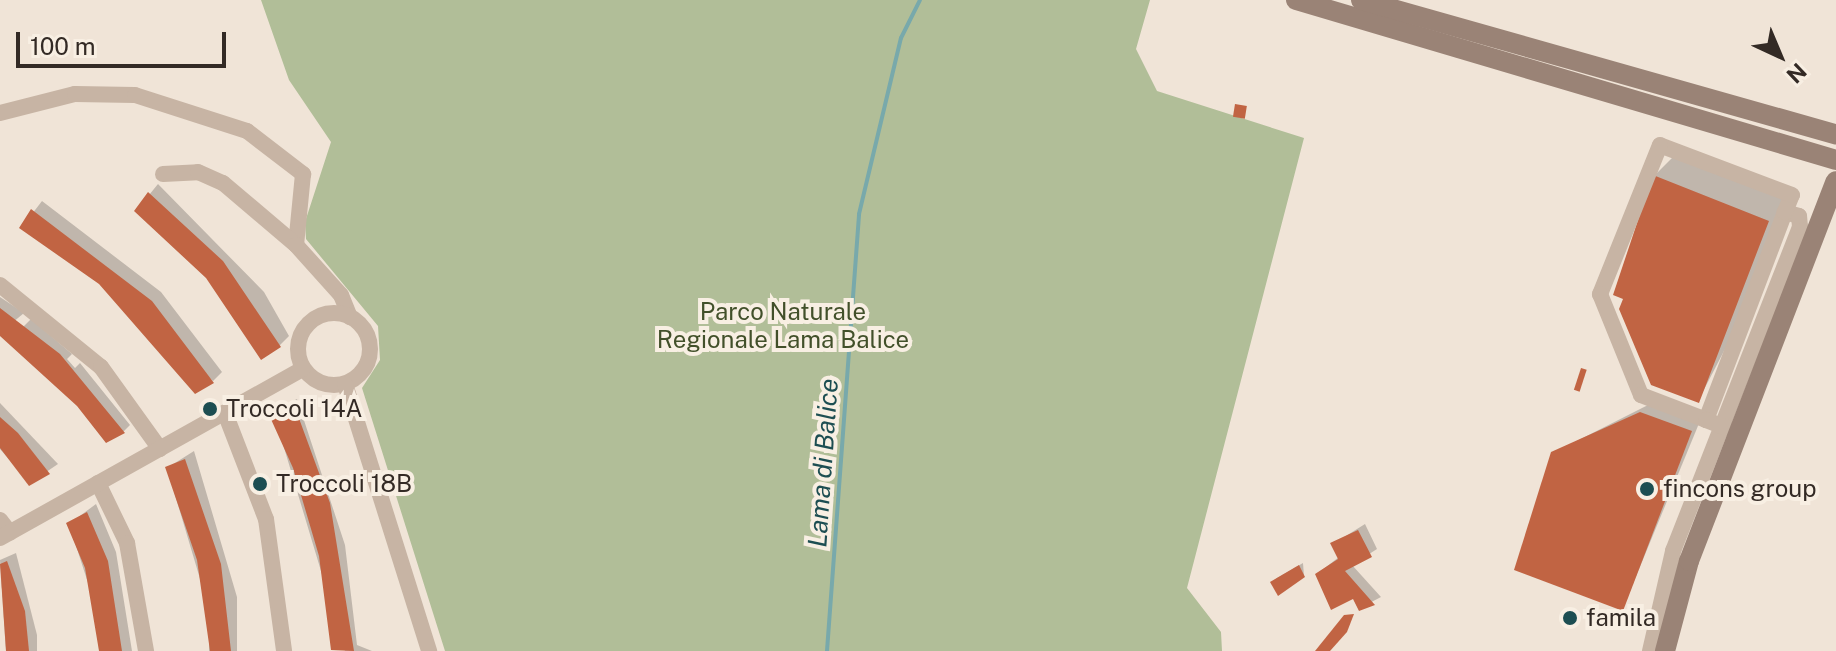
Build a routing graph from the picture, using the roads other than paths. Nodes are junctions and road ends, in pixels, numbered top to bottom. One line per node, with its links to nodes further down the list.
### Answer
1 (1296, 0): 5 (main road)
2 (1361, 0): 4 (main road)
3 (0, 113): 9 (street)
4 (1836, 134)
5 (1836, 160)
6 (163, 174): 9 (street)
7 (1836, 181): 16 (main road)
8 (1785, 212): 15 (street); 15 (street); 16 (street)
9 (296, 245): 11 (street)
10 (0, 285): 17 (street)
11 (350, 317): 12 (street); 13 (street)
12 (303, 369): 13 (street); 14 (street)
13 (345, 384): 22 (street)
14 (225, 413): 17 (street); 21 (street)
15 (1706, 420): 16 (street)
16 (1730, 429): 23 (street); 24 (main road)
17 (160, 449): 18 (street)
18 (98, 483): 19 (street); 20 (street)
19 (3, 530)
20 (146, 651)
21 (284, 651)
22 (429, 651)
23 (1650, 651)
24 (1665, 651)

